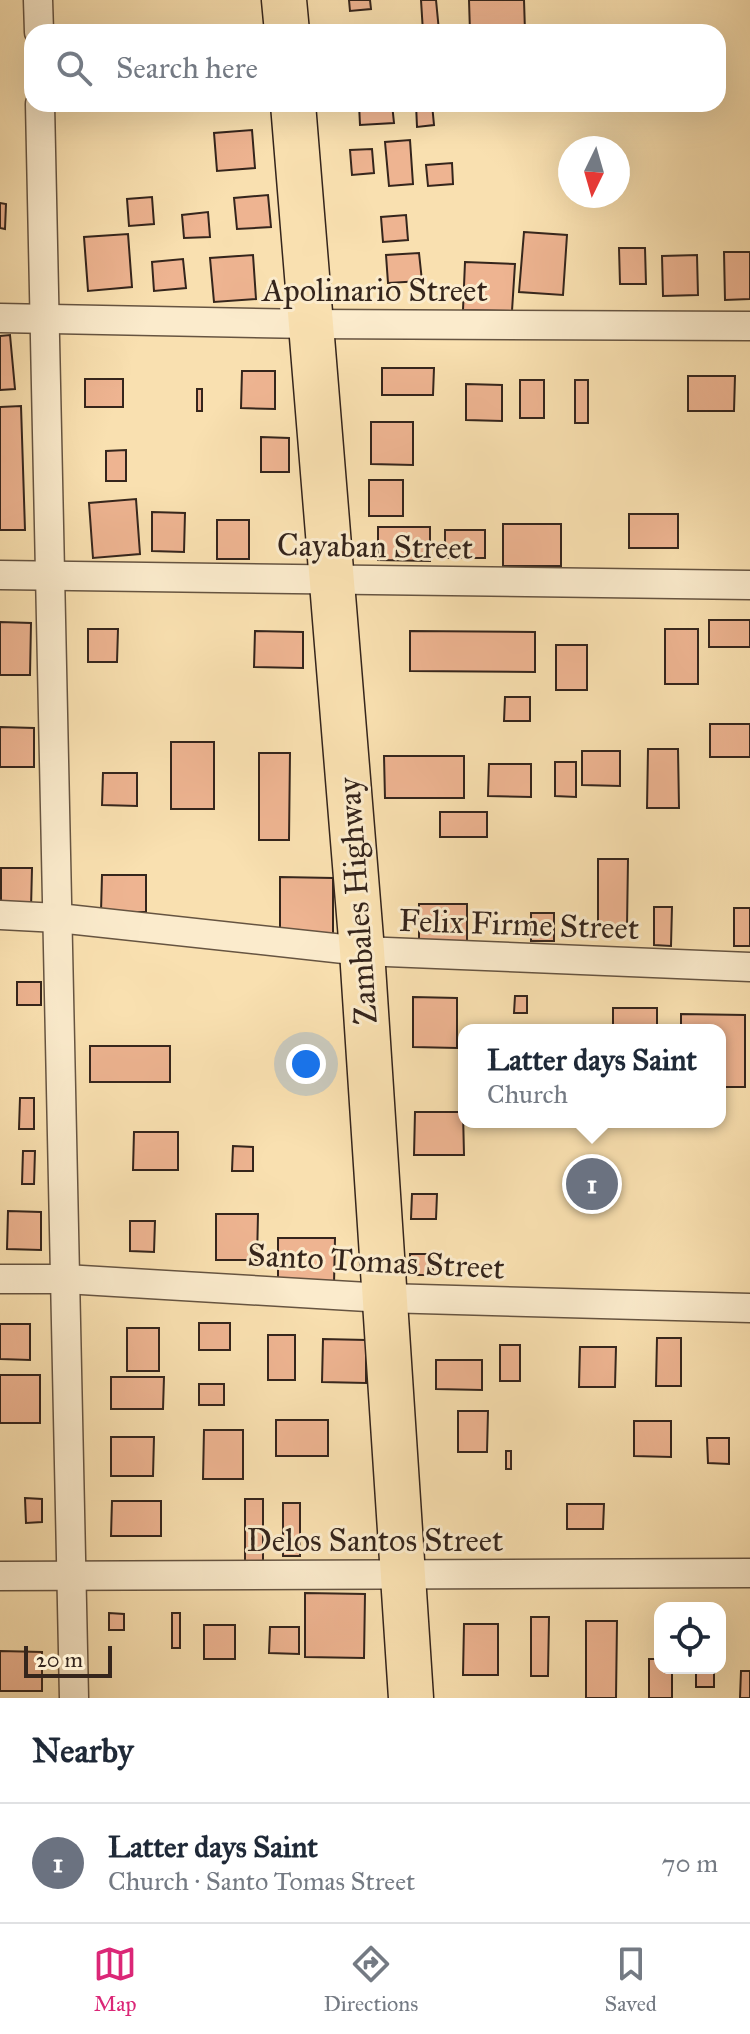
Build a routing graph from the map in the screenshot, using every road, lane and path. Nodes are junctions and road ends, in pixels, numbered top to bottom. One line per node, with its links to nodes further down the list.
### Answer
1 (38, 0): 3 (street)
2 (284, 0): 4 (main road)
3 (39, 24)
4 (286, 24)
5 (40, 112): 8 (street)
6 (294, 112): 9 (main road, Zambales Highway)
7 (0, 318): 8 (street, Apolinario Street)
8 (44, 319): 9 (street, Apolinario Street); 12 (street)
9 (310, 324): 10 (street, Apolinario Street); 13 (main road, Zambales Highway)
10 (750, 326)
11 (0, 575): 12 (street, Cayaban Street)
12 (50, 575): 13 (street, Cayaban Street); 16 (street)
13 (331, 580): 14 (street, Cayaban Street); 17 (main road, Zambales Highway)
14 (750, 585)
15 (0, 915): 16 (street, Felix Firme Street)
16 (58, 918): 17 (street, Felix Firme Street); 20 (street)
17 (362, 951): 18 (street, Felix Firme Street); 21 (main road, Zambales Highway)
18 (750, 967)
19 (0, 1279): 20 (street, Santo Tomas Street)
20 (65, 1279): 21 (street, Santo Tomas Street); 26 (street)
21 (384, 1298): 22 (street, Santo Tomas Street); 24 (main road, Zambales Highway)
22 (750, 1308)
23 (750, 1573): 24 (street, Delos Santos Street)
24 (402, 1574): 26 (street, Delos Santos Street); 28 (main road, Zambales Highway)
25 (0, 1576): 26 (street, Delos Santos Street)
26 (72, 1576): 27 (street)
27 (74, 1698)
28 (411, 1698)

